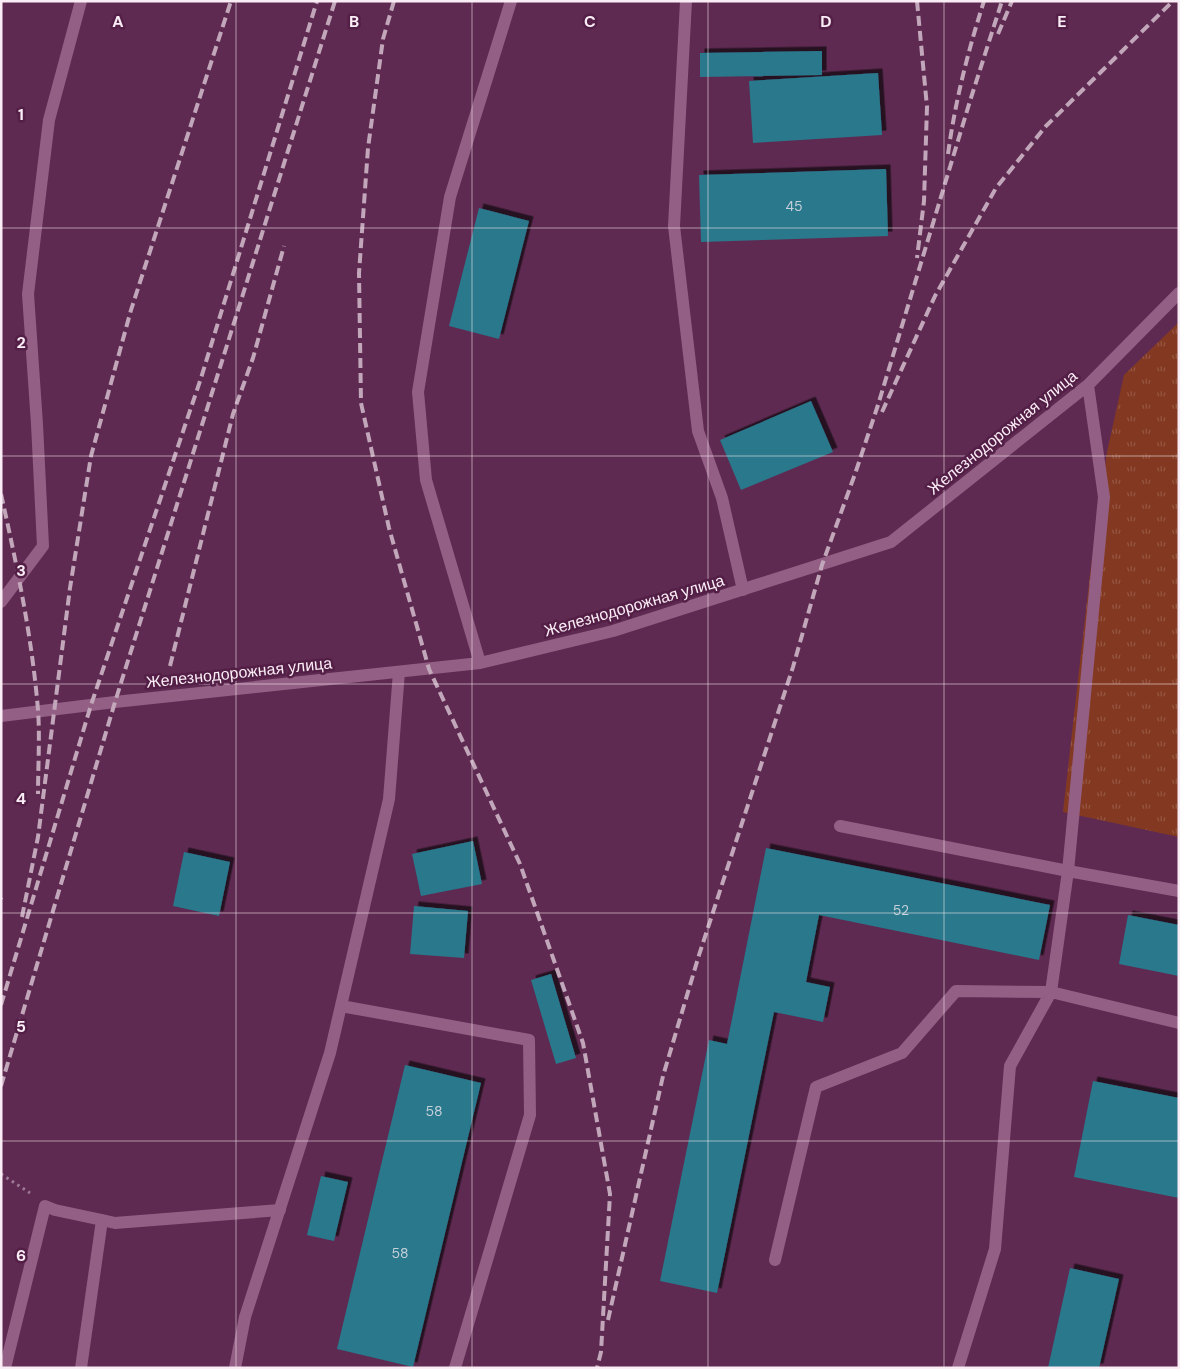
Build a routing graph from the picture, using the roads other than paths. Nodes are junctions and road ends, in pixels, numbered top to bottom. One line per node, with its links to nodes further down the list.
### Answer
1 (81, 1): 7 (street)
2 (511, 1): 8 (street)
3 (686, 1): 6 (street)
4 (1179, 293): 5 (street, Железнодорожная улица)
5 (1088, 385): 6 (street, Железнодорожная улица); 12 (street)
6 (743, 590): 8 (street, Железнодорожная улица)
7 (1, 602)
8 (480, 663): 9 (street, Железнодорожная улица)
9 (399, 672): 10 (street, Железнодорожная улица); 15 (street)
10 (1, 716)
11 (840, 826): 12 (street)
12 (1068, 871): 13 (street); 14 (street)
13 (1179, 891)
14 (1051, 992): 16 (street); 19 (street); 24 (street)
15 (341, 1006): 17 (street); 23 (street)
16 (1179, 1023)
17 (280, 1210): 18 (street); 22 (street)
18 (102, 1220): 20 (street); 21 (street)
19 (774, 1260)
20 (5, 1368)
21 (81, 1368)
22 (235, 1368)
23 (456, 1368)
24 (958, 1368)

